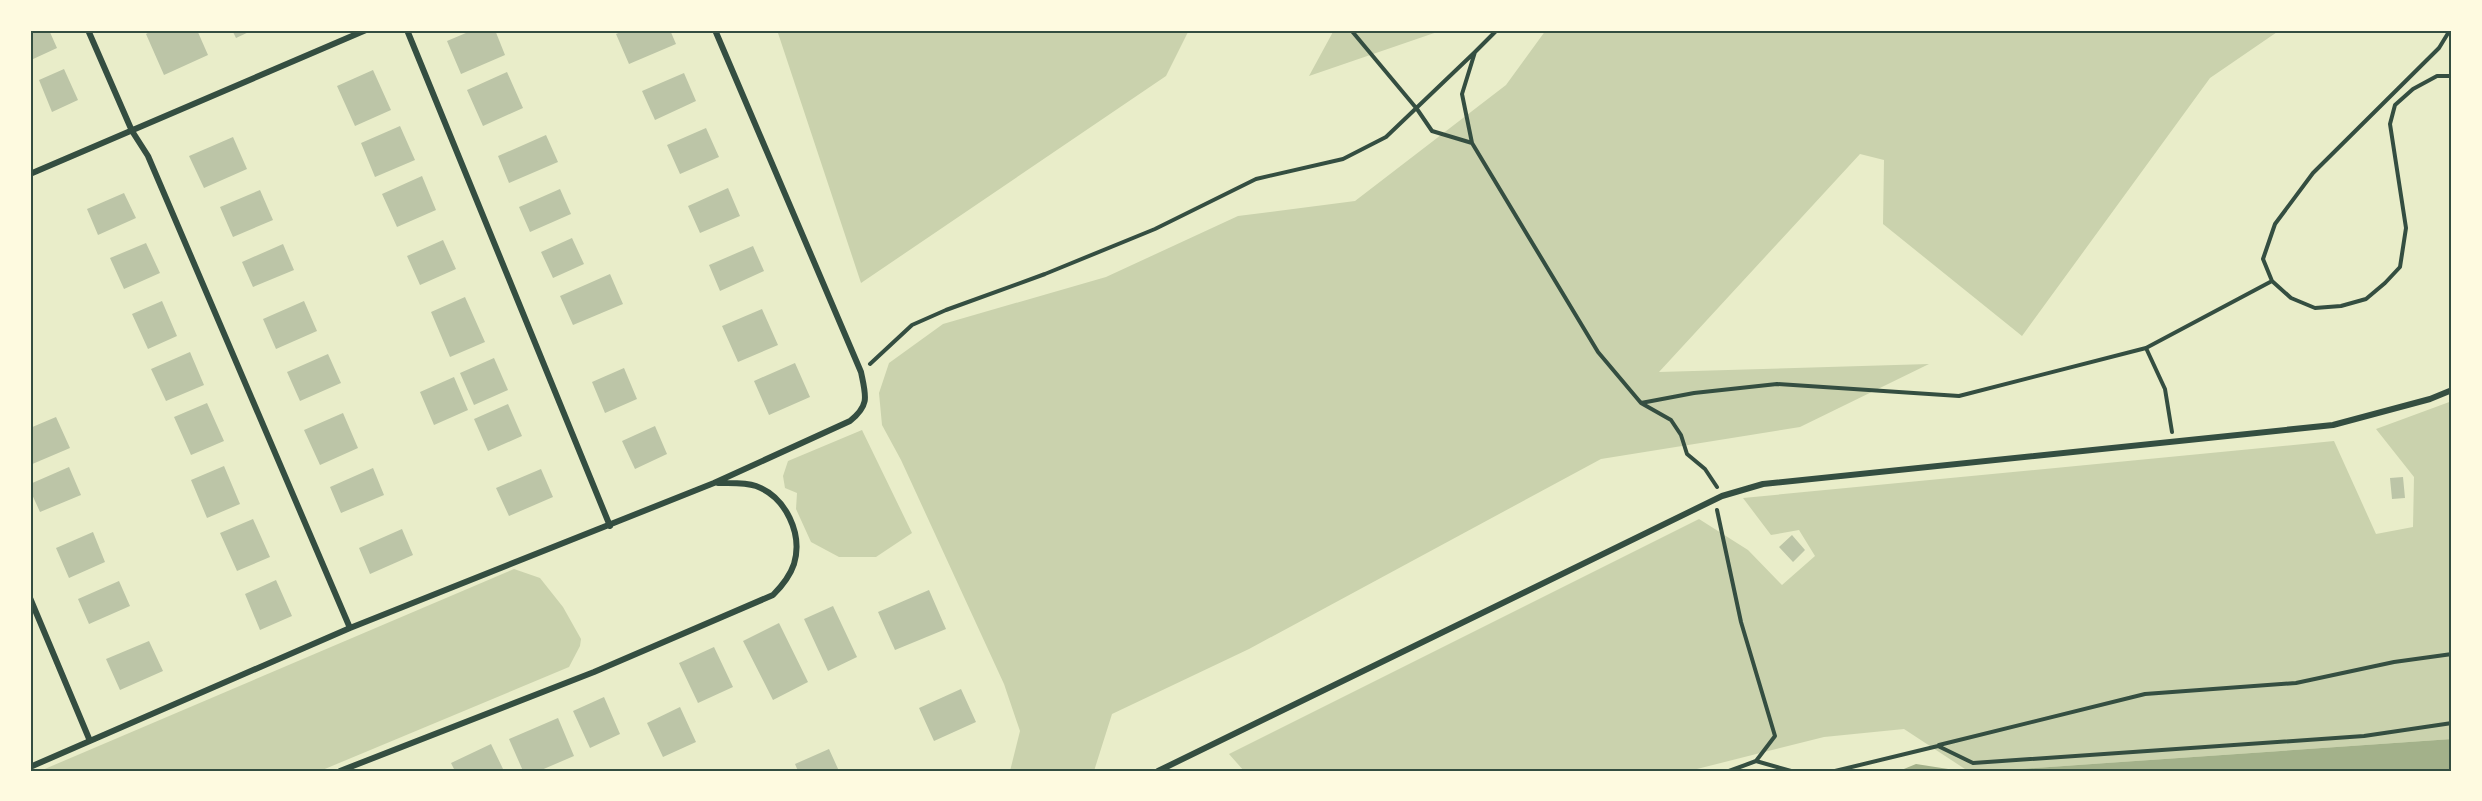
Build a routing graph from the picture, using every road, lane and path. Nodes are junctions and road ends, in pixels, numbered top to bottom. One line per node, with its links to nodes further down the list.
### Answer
1 (87, 30): 11 (street)
2 (366, 30): 11 (street)
3 (406, 30): 23 (street)
4 (715, 30): 16 (street)
5 (1351, 30): 10 (path)
6 (1497, 30): 8 (path)
7 (2450, 30): 14 (path)
8 (1475, 52): 10 (path); 12 (path)
9 (2452, 76): 14 (path)
10 (1417, 109): 12 (path); 16 (path)
11 (132, 131): 13 (street); 25 (street)
12 (1472, 143): 18 (path)
13 (30, 174)
14 (2272, 281): 15 (path)
15 (2146, 348): 18 (path); 19 (path)
16 (861, 372): 20 (street)
17 (2452, 390): 19 (street)
18 (1641, 402): 21 (path)
19 (2173, 442): 21 (street)
20 (714, 483): 23 (street); 32 (street)
21 (1722, 496): 22 (street)
22 (1715, 498): 30 (path); 33 (street)
23 (610, 526): 25 (street)
24 (30, 598): 28 (street)
25 (350, 628): 28 (street)
26 (2452, 654): 29 (path)
27 (2452, 723): 29 (path)
28 (90, 741): 31 (street)
29 (1938, 746): 36 (path)
30 (1756, 761): 34 (path); 35 (path)
31 (30, 767)
32 (340, 771)
33 (1158, 771)
34 (1729, 771)
35 (1791, 771)
36 (1835, 771)

